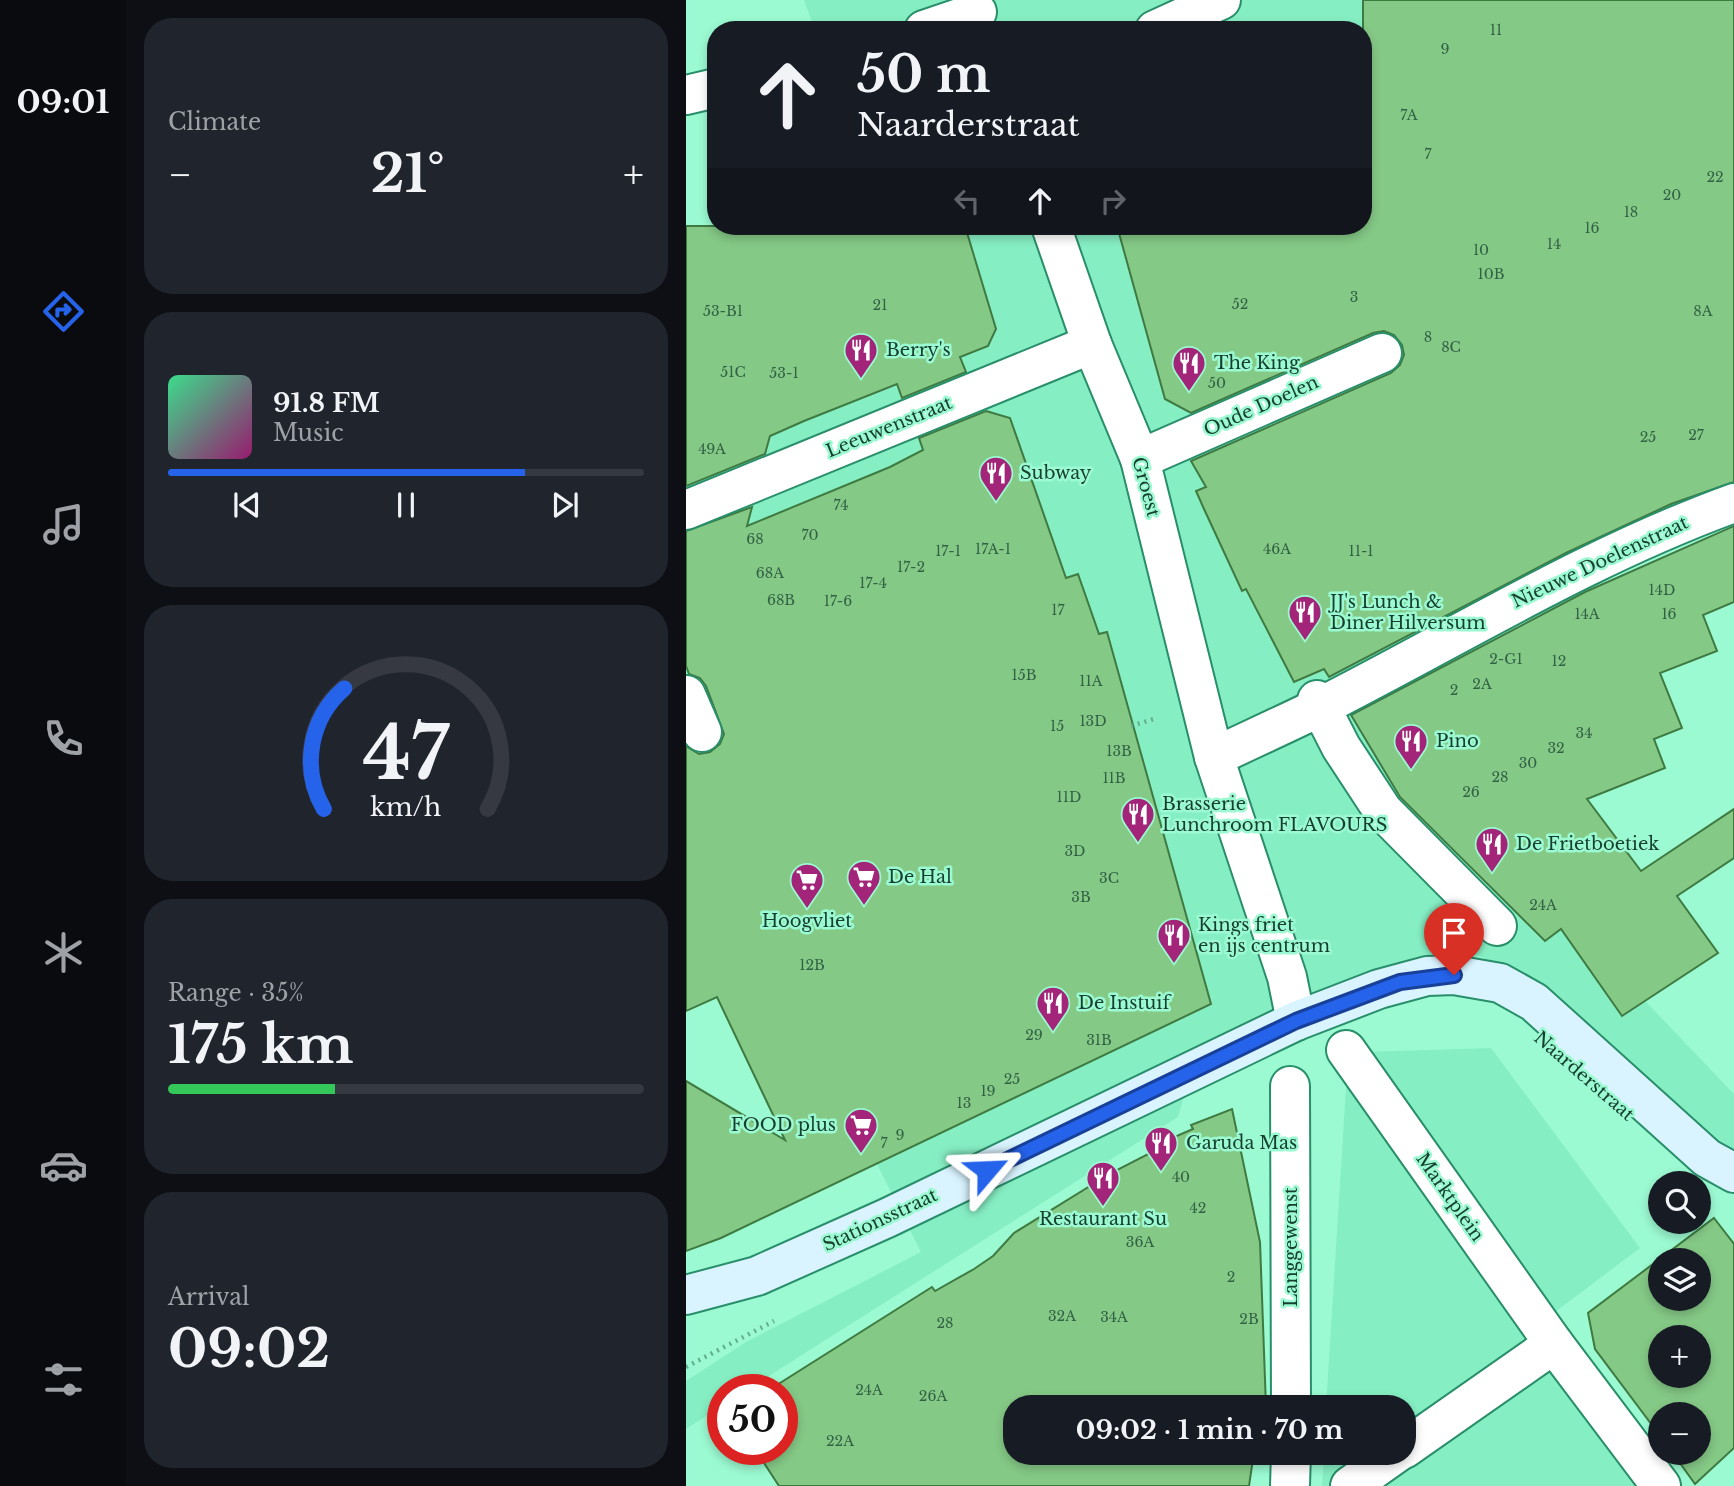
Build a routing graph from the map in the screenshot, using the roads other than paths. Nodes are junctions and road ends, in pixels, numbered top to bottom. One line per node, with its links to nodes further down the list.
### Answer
1 (1221, 0): 4 (street)
2 (977, 14): 3 (street)
3 (954, 21)
4 (1175, 21)
5 (707, 90): 6 (street)
6 (686, 95)
7 (1054, 235): 8 (street, Groest)
8 (1091, 344): 10 (street, Groest); 12 (street, Leeuwenstraat)
9 (1382, 353): 10 (street, Oude Doelen)
10 (1140, 459): 16 (street, Groest)
11 (1734, 503): 14 (street, Nieuwe Doelenstraat)
12 (686, 510)
13 (686, 695): 15 (street)
14 (1318, 704): 16 (street); 17 (street)
15 (702, 732)
16 (1214, 757): 18 (street, Groest)
17 (1497, 926)
18 (1296, 1021): 21 (main road, Naarderstraat); 22 (main road, Stationsstraat)
19 (1346, 1051): 23 (street, Marktplein)
20 (1290, 1086): 24 (street, Langgewenst)
21 (1734, 1173)
22 (686, 1294)
23 (1554, 1344): 25 (street); 30 (street, Marktplein)
24 (1291, 1395)
25 (1416, 1441)
26 (1291, 1465): 28 (street)
27 (1380, 1465): 29 (street)
28 (1290, 1486)
29 (1350, 1486)
30 (1661, 1486)

